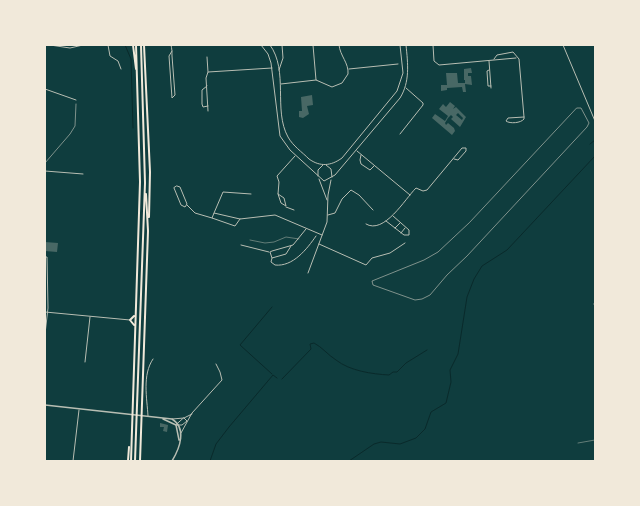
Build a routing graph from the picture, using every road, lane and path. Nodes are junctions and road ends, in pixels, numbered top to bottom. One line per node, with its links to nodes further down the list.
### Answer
1 (50, 45): 2 (street)
2 (83, 45)
3 (108, 45): 26 (street)
4 (135, 45): 100 (highway)
5 (141, 45): 64 (highway)
6 (144, 45): 80 (highway)
7 (171, 45): 17 (street)
8 (261, 45): 25 (street)
9 (270, 45): 30 (street)
10 (282, 45): 30 (street)
11 (313, 45): 33 (street)
12 (339, 45): 27 (street)
13 (400, 45): 22 (street)
14 (406, 45): 23 (street)
15 (433, 45): 21 (street)
16 (563, 45): 46 (street)
17 (172, 51): 29 (street); 31 (street)
18 (207, 57): 32 (street)
19 (516, 57): 20 (street); 20 (street); 44 (street)
20 (494, 60): 21 (street)
21 (489, 61): 28 (street)
22 (402, 62): 23 (street); 38 (street)
23 (408, 62): 36 (street)
24 (398, 64): 27 (street)
25 (272, 68): 32 (street); 45 (street)
26 (120, 69)
27 (348, 69): 33 (street)
28 (490, 69): 28 (street)
29 (173, 71): 31 (street); 31 (street)
30 (279, 71): 34 (street)
31 (170, 72)
32 (208, 72): 35 (street)
33 (316, 80): 34 (street)
34 (280, 85): 43 (street)
35 (207, 86): 41 (street); 41 (street)
36 (405, 88): 40 (street); 49 (street)
37 (45, 89): 39 (street)
38 (393, 98): 40 (street); 47 (street)
39 (76, 100): 57 (path)
40 (398, 102): 48 (street)
41 (208, 106): 42 (street)
42 (208, 111)
43 (283, 117): 45 (street); 52 (street)
44 (524, 117): 44 (street)
45 (277, 118): 53 (street)
46 (595, 121)
47 (369, 126): 48 (street); 58 (street)
48 (374, 130): 51 (street)
49 (400, 134)
50 (547, 141): 50 (path)
51 (356, 151): 54 (street); 63 (street)
52 (304, 154): 55 (street); 58 (street)
53 (296, 155): 55 (street); 66 (street)
54 (361, 155): 59 (street); 59 (street)
55 (300, 159): 62 (street)
56 (454, 159): 56 (street); 67 (street)
57 (45, 163)
58 (325, 165): 62 (street); 63 (street)
59 (375, 166): 67 (street)
60 (45, 171): 61 (street)
61 (83, 174)
62 (318, 177): 63 (street); 68 (street)
63 (332, 178): 68 (street)
64 (145, 183): 80 (highway); 125 (highway)
65 (251, 194): 73 (street)
66 (278, 194): 70 (street); 70 (street)
67 (410, 195): 75 (street)
68 (327, 202): 74 (street)
69 (187, 205): 69 (street); 76 (street)
70 (286, 206): 71 (street)
71 (294, 210)
72 (373, 210): 74 (street)
73 (214, 213): 76 (street); 77 (street)
74 (328, 215): 86 (street)
75 (392, 216): 78 (street); 79 (street)
76 (212, 218): 77 (street)
77 (240, 220): 83 (street)
78 (386, 220): 81 (street); 84 (street)
79 (400, 222): 82 (street); 84 (street)
80 (148, 224): 126 (highway)
81 (366, 224)
82 (406, 227): 85 (street); 85 (street)
83 (306, 228): 86 (street); 88 (street)
84 (395, 228): 85 (street)
85 (401, 233)
86 (322, 235): 91 (street)
87 (316, 236): 96 (street)
88 (299, 239): 89 (lane); 93 (street)
89 (250, 240)
90 (405, 243): 91 (street)
91 (319, 244): 97 (street)
92 (241, 245): 94 (street)
93 (291, 246): 94 (street); 96 (street)
94 (270, 252): 96 (street)
95 (46, 257): 99 (street)
96 (272, 258)
97 (308, 273)
98 (45, 312): 99 (street)
99 (48, 312): 101 (street); 104 (street)
100 (135, 313): 102 (highway); 103 (highway)
101 (90, 316): 102 (street); 106 (street)
102 (130, 320): 103 (highway)
103 (134, 326): 121 (highway)
104 (45, 334)
105 (152, 359): 111 (street)
106 (85, 362)
107 (216, 364): 110 (street)
108 (45, 405): 109 (street)
109 (80, 410): 111 (street); 122 (street)
110 (192, 413): 113 (street); 115 (street)
111 (148, 417): 112 (street)
112 (162, 418): 114 (street); 116 (street)
113 (184, 418): 114 (street); 115 (street); 116 (street)
114 (172, 419): 116 (street)
115 (187, 421): 116 (street); 117 (street)
116 (177, 424): 117 (street); 119 (street)
117 (181, 434): 119 (street)
118 (595, 440): 120 (lane)
119 (179, 443): 127 (street)
120 (578, 443)
121 (130, 444): 123 (highway); 124 (highway)
122 (73, 461)
123 (128, 461)
124 (131, 461)
125 (135, 461)
126 (140, 461)
127 (172, 461)

